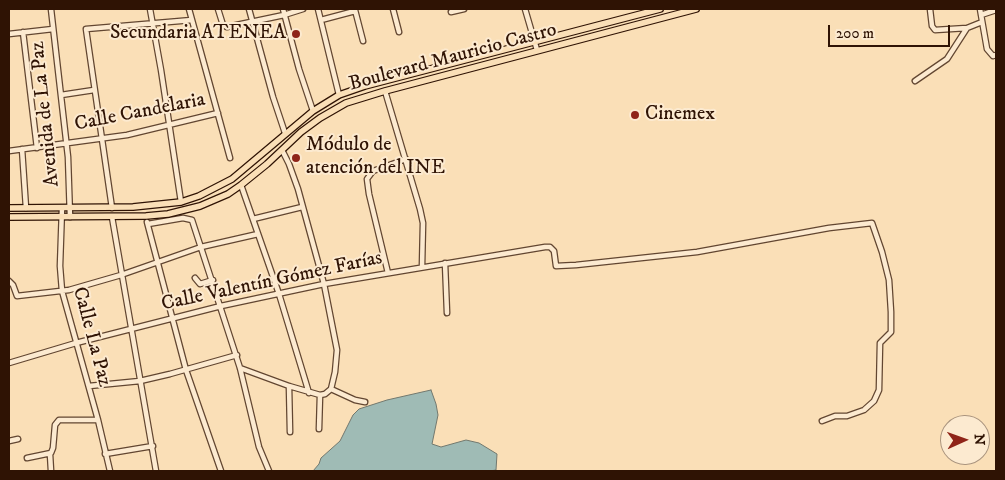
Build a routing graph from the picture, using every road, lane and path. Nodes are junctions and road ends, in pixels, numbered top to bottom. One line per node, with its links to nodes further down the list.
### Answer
1 (51, 9): 27 (street, Avenida de La Paz)
2 (150, 9): 25 (street)
3 (189, 9): 21 (street)
4 (218, 9): 22 (street)
5 (249, 9): 22 (street)
6 (282, 9): 19 (street)
7 (302, 9): 19 (street)
8 (318, 9): 23 (street)
9 (393, 9): 29 (street)
10 (464, 9): 18 (street)
11 (525, 9): 32 (street)
12 (660, 9): 32 (main road, Boulevard Mauricio Castro)
13 (696, 9): 33 (main road, Boulevard Mauricio Castro)
14 (930, 9): 26 (street)
15 (980, 9): 20 (street)
16 (355, 10): 23 (street); 31 (street)
17 (996, 10): 20 (street)
18 (451, 12)
19 (284, 15): 22 (street); 42 (street)
20 (981, 15): 24 (street)
21 (192, 20): 25 (street); 43 (street)
22 (253, 20): 45 (street)
23 (321, 20): 41 (street)
24 (982, 22): 26 (street); 34 (street)
25 (152, 23): 38 (street); 44 (street)
26 (967, 28): 36 (street)
27 (53, 29): 28 (street); 40 (street, Avenida de La Paz)
28 (23, 32): 30 (street); 48 (street)
29 (399, 32)
30 (9, 34)
31 (363, 41)
32 (534, 41): 33 (street); 35 (main road, Boulevard Mauricio Castro)
33 (536, 50): 37 (main road, Boulevard Mauricio Castro)
34 (995, 56)
35 (415, 73): 37 (main road); 41 (main road, Boulevard Mauricio Castro)
36 (915, 81)
37 (402, 87): 39 (main road, Boulevard Mauricio Castro)
38 (94, 90): 40 (street); 46 (street)
39 (384, 91): 50 (main road, Boulevard Mauricio Castro); 53 (street)
40 (61, 95): 47 (street, Avenida de La Paz)
41 (339, 95): 42 (main road, Boulevard Mauricio Castro)
42 (313, 110): 45 (main road, Boulevard Mauricio Castro)
43 (218, 113): 44 (street, Calle Candelaria); 52 (street)
44 (168, 126): 46 (street, Calle Candelaria); 55 (street)
45 (285, 134): 55 (main road, Boulevard Mauricio Castro)
46 (101, 139): 47 (street, Calle Candelaria); 61 (street)
47 (66, 143): 48 (street, Calle Candelaria); 60 (street, Avenida de La Paz)
48 (37, 148): 49 (street, Calle Candelaria)
49 (22, 149): 51 (street, Calle Candelaria); 58 (street)
50 (282, 150): 54 (main road, Boulevard Mauricio Castro); 56 (street)
51 (9, 151)
52 (230, 158)
53 (406, 159): 73 (street); 74 (street)
54 (241, 184): 62 (main road, Boulevard Mauricio Castro); 67 (street)
55 (181, 202): 61 (main road, Boulevard Mauricio Castro)
56 (302, 207): 67 (street); 79 (street)
57 (9, 208): 58 (main road, Boulevard Mauricio Castro)
58 (26, 208): 59 (main road, Boulevard Mauricio Castro)
59 (62, 208): 60 (main road, Boulevard Mauricio Castro); 64 (street, Calle La Paz)
60 (70, 208): 61 (main road, Boulevard Mauricio Castro); 65 (street, Avenida de La Paz)
61 (112, 208)
62 (146, 216): 66 (main road, Boulevard Mauricio Castro); 68 (street)
63 (9, 217): 64 (main road, Boulevard Mauricio Castro)
64 (62, 217): 65 (main road, Boulevard Mauricio Castro); 80 (street, Calle La Paz)
65 (70, 217): 66 (main road, Boulevard Mauricio Castro)
66 (112, 217): 75 (street)
67 (253, 219): 69 (street)
68 (148, 224): 70 (street); 71 (street)
69 (258, 234): 70 (street); 81 (street)
70 (201, 247): 71 (street); 77 (street)
71 (157, 263): 75 (street); 84 (street)
72 (445, 263): 73 (street, Calle Valentín Gómez Farías); 83 (street); 99 (street, Calle Valentín Gómez Farías)
73 (422, 267): 74 (street, Calle Valentín Gómez Farías)
74 (388, 273): 79 (street, Calle Valentín Gómez Farías)
75 (121, 275): 80 (street); 85 (street)
76 (196, 278): 77 (street)
77 (212, 280): 82 (street)
78 (9, 281): 80 (street)
79 (324, 284): 81 (street, Calle Valentín Gómez Farías); 94 (street)
80 (62, 291): 86 (street, Calle La Paz)
81 (279, 294): 82 (street, Calle Valentín Gómez Farías); 95 (street)
82 (221, 306): 84 (street, Calle Valentín Gómez Farías); 87 (street)
83 (447, 313)
84 (172, 318): 85 (street, Calle Valentín Gómez Farías); 90 (street)
85 (131, 329): 86 (street, Calle Valentín Gómez Farías); 91 (street)
86 (76, 343): 88 (street, Calle Valentín Gómez Farías); 92 (street, Calle La Paz)
87 (237, 355): 89 (street); 90 (street)
88 (9, 363)
89 (240, 368): 93 (street); 112 (street)
90 (186, 370): 91 (street); 111 (street)
91 (140, 380): 92 (street); 104 (street)
92 (89, 386): 98 (street, Calle La Paz)
93 (289, 386): 95 (street); 101 (street)
94 (331, 388): 96 (street); 97 (street)
95 (309, 393): 96 (street)
96 (320, 395): 100 (street)
97 (365, 402)
98 (98, 420): 105 (street); 106 (street, Calle La Paz)
99 (822, 421)
100 (319, 429)
101 (290, 432)
102 (18, 439): 103 (street)
103 (9, 442)
104 (153, 446): 106 (street); 110 (street)
105 (50, 454): 107 (street); 108 (street)
106 (106, 454): 109 (street, Calle La Paz)
107 (27, 458)
108 (51, 471)
109 (110, 471)
110 (156, 471)
111 (221, 471)
112 (270, 471)

